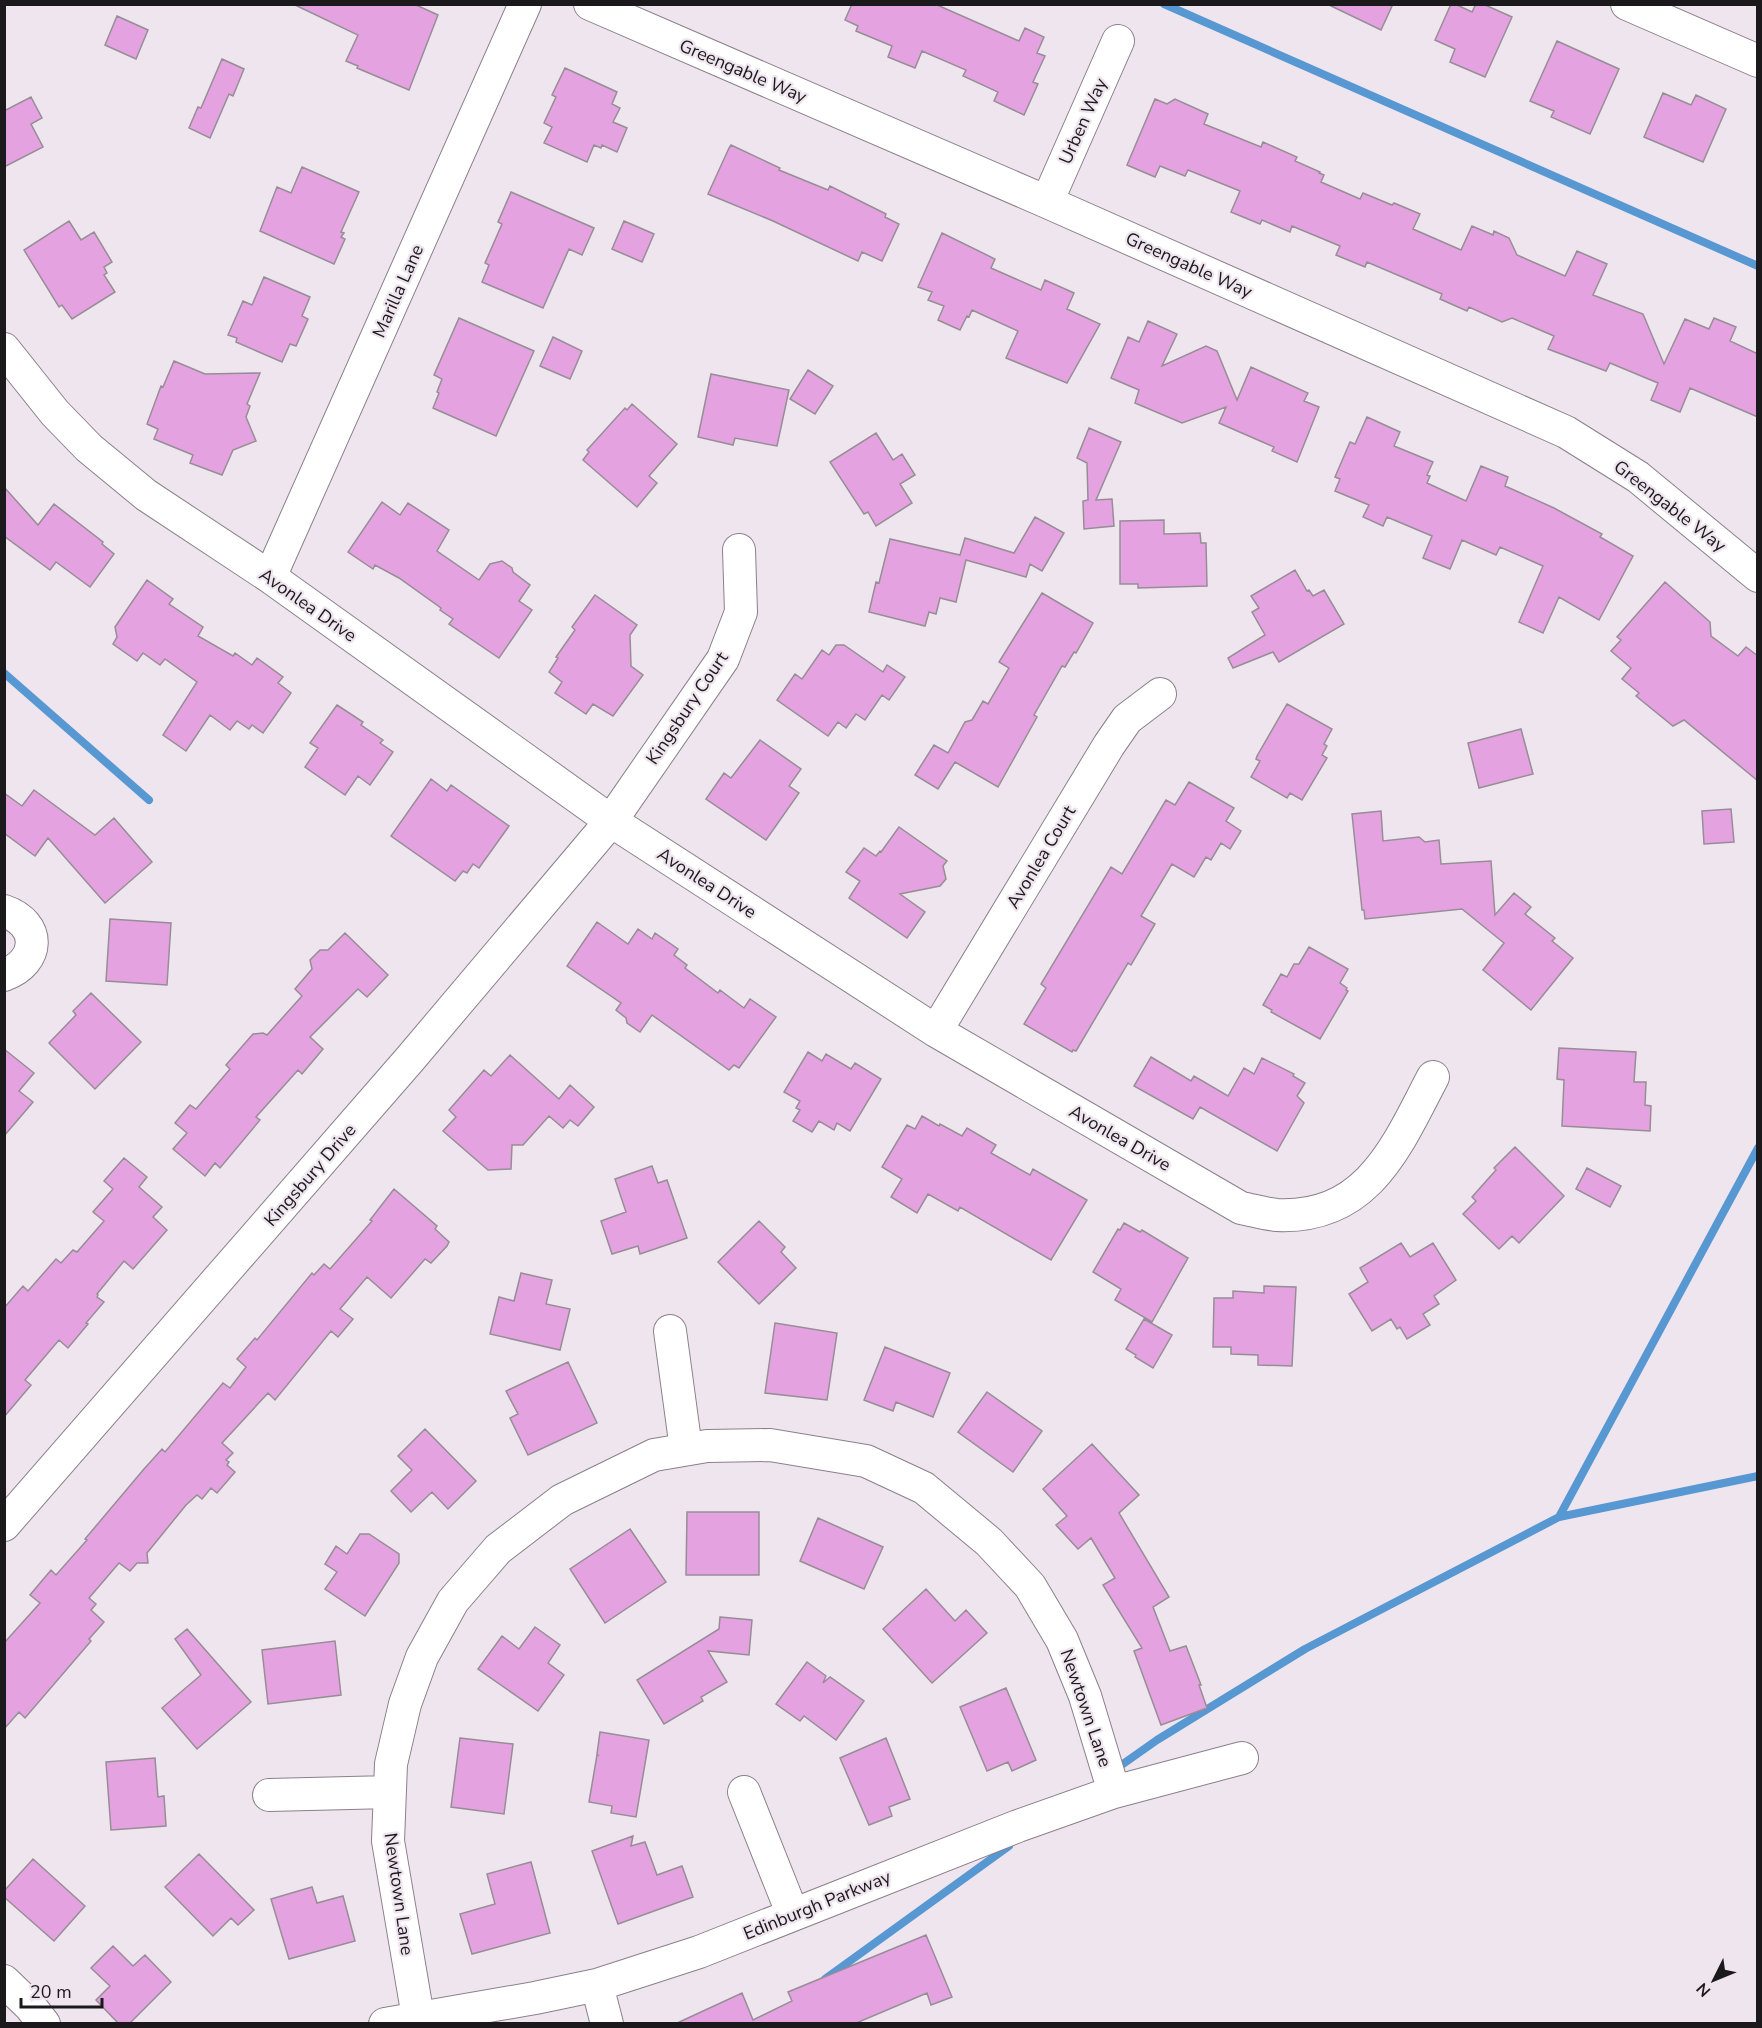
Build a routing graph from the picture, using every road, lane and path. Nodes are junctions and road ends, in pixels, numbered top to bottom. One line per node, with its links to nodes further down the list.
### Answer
1 (525, 4): 10 (street, Marilla Lane)
2 (590, 4): 6 (street, Greengable Way)
3 (1627, 4): 5 (street)
4 (1118, 41): 6 (street, Urben Way)
5 (1758, 61)
6 (1047, 202): 9 (street, Greengable Way)
7 (4, 348): 10 (street, Avonlea Drive)
8 (739, 550): 12 (street, Kingsbury Court)
9 (1758, 576)
10 (270, 578): 12 (street, Avonlea Drive)
11 (1160, 694): 15 (street, Avonlea Court)
12 (610, 821): 15 (street, Avonlea Drive); 19 (street, Kingsbury Drive)
13 (4, 911): 14 (street)
14 (4, 975)
15 (936, 1031): 16 (street, Avonlea Drive)
16 (1433, 1077)
17 (670, 1331): 18 (street)
18 (686, 1449): 21 (street, Newtown Lane); 23 (street, Newtown Lane)
19 (4, 1525)
20 (1242, 1758): 23 (street, Edinburgh Parkway)
21 (390, 1792): 24 (street); 28 (street, Newtown Lane)
22 (744, 1792): 25 (street)
23 (1114, 1792): 25 (street, Edinburgh Parkway)
24 (269, 1796)
25 (793, 1915): 27 (street, Edinburgh Parkway)
26 (4, 1981): 29 (street)
27 (597, 1985): 28 (street, Edinburgh Parkway); 31 (street)
28 (418, 2017): 30 (street, Edinburgh Parkway)
29 (44, 2024)
30 (385, 2024)
31 (607, 2024)

